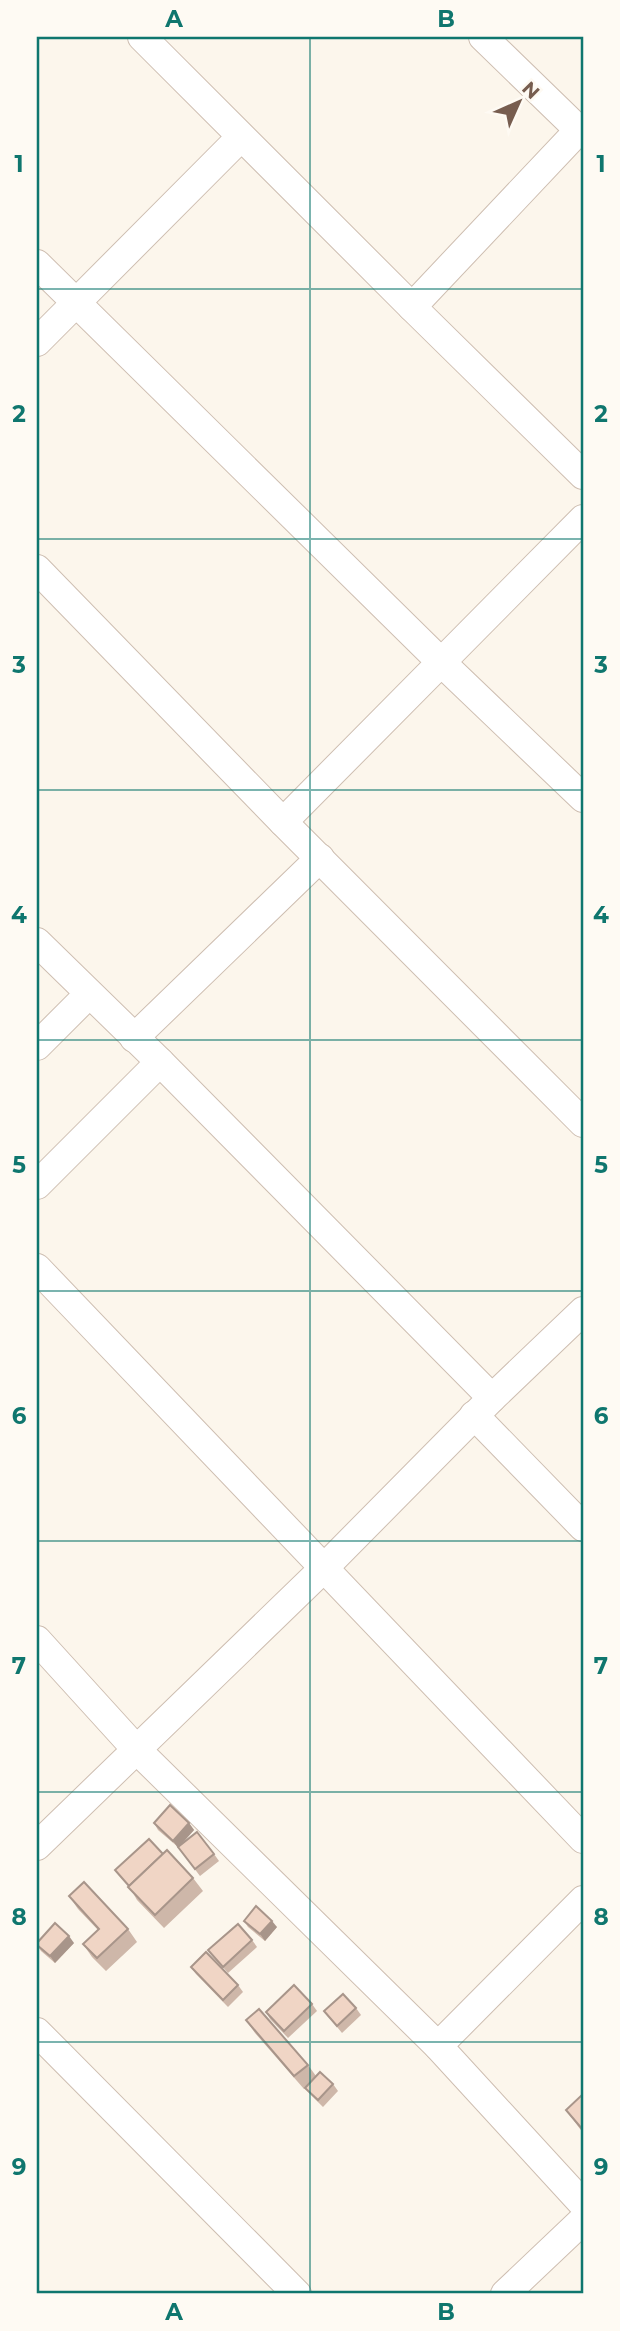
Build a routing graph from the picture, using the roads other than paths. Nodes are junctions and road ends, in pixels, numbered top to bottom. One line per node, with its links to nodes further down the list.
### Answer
1 (483, 37): 3 (street)
2 (148, 39): 4 (street)
3 (581, 132): 7 (street)
4 (241, 137): 6 (street); 7 (street)
5 (37, 264): 6 (street)
6 (75, 303): 8 (street); 12 (street)
7 (412, 307): 9 (street)
8 (37, 342)
9 (583, 475)
10 (583, 519): 12 (street)
11 (37, 569): 14 (street)
12 (442, 663): 13 (street); 14 (street)
13 (583, 798)
14 (283, 822): 15 (street)
15 (320, 858): 18 (street); 21 (street)
16 (37, 942): 17 (street)
17 (89, 995): 18 (street); 19 (street)
18 (134, 1038): 20 (street)
19 (37, 1046)
20 (160, 1062): 22 (street); 25 (street)
21 (583, 1123)
22 (37, 1185)
23 (41, 1280): 27 (street)
24 (583, 1311): 25 (street)
25 (483, 1407): 26 (street); 27 (street)
26 (583, 1527)
27 (323, 1569): 29 (street); 30 (street)
28 (37, 1640): 29 (street)
29 (136, 1749): 31 (street); 34 (street)
30 (583, 1839)
31 (37, 1846)
32 (583, 1900): 34 (street)
33 (37, 2032): 37 (street)
34 (438, 2046): 35 (street)
35 (583, 2204)
36 (583, 2220): 38 (street)
37 (297, 2294)
38 (505, 2294)

